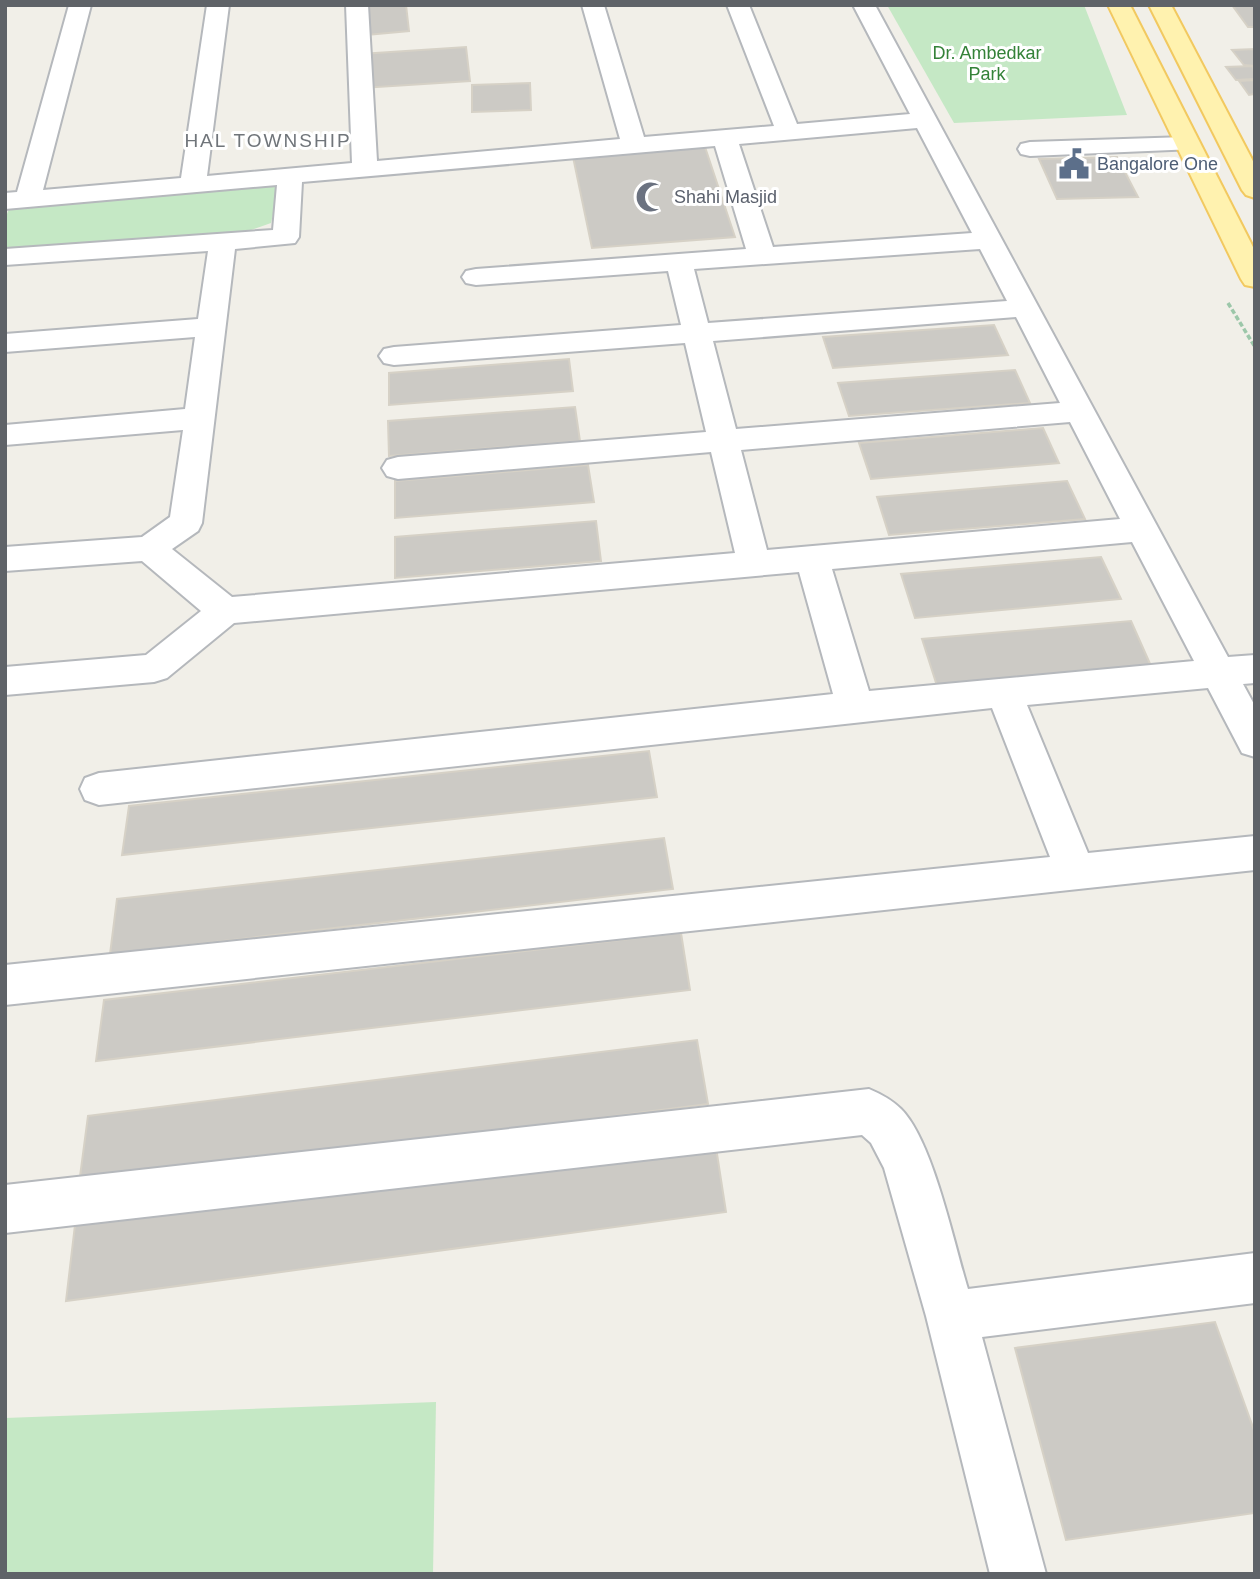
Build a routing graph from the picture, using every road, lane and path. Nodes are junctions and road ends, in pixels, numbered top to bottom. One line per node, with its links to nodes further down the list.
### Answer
1 (80, 5): 19 (street)
2 (218, 5): 17 (street)
3 (357, 5): 15 (street)
4 (593, 5): 13 (street)
5 (738, 5): 10 (street)
6 (864, 5): 9 (street)
7 (1119, 5): 12 (main road)
8 (1160, 5): 18 (main road)
9 (925, 120): 10 (street); 20 (street)
10 (788, 132): 11 (street)
11 (725, 139): 13 (street); 22 (street)
12 (1186, 144): 14 (street); 26 (main road)
13 (634, 146): 15 (street)
14 (1030, 149)
15 (365, 170): 16 (street)
16 (290, 177): 17 (street); 21 (street)
17 (193, 185): 19 (street)
18 (1255, 190)
19 (17, 200)
20 (989, 240): 22 (street); 27 (street)
21 (222, 242): 23 (street); 28 (street)
22 (762, 256): 24 (street)
23 (5, 257)
24 (679, 262): 25 (street); 29 (street)
25 (476, 277)
26 (1255, 279)
27 (1025, 308): 29 (street); 32 (street)
28 (211, 327): 30 (street); 33 (street)
29 (696, 333): 31 (street); 35 (street)
30 (5, 344)
31 (394, 356)
32 (1080, 411): 35 (street); 37 (street)
33 (199, 418): 34 (street); 38 (street)
34 (5, 435)
35 (723, 441): 36 (street); 41 (street)
36 (398, 468)
37 (1142, 529): 40 (street); 44 (street)
38 (149, 548): 39 (street); 42 (street)
39 (5, 559)
40 (812, 559): 41 (street); 47 (street)
41 (754, 564): 42 (street)
42 (225, 611): 45 (street)
43 (1255, 669): 44 (street)
44 (1218, 672): 46 (street); 48 (street)
45 (5, 681)
46 (1004, 692): 47 (street); 51 (street)
47 (855, 706): 49 (street)
48 (1255, 742)
49 (99, 789)
50 (1255, 853): 51 (street)
51 (1076, 872): 52 (street)
52 (5, 985)
53 (5, 1209): 55 (street)
54 (1255, 1278): 55 (street)
55 (951, 1315): 56 (street)
56 (1018, 1574)

